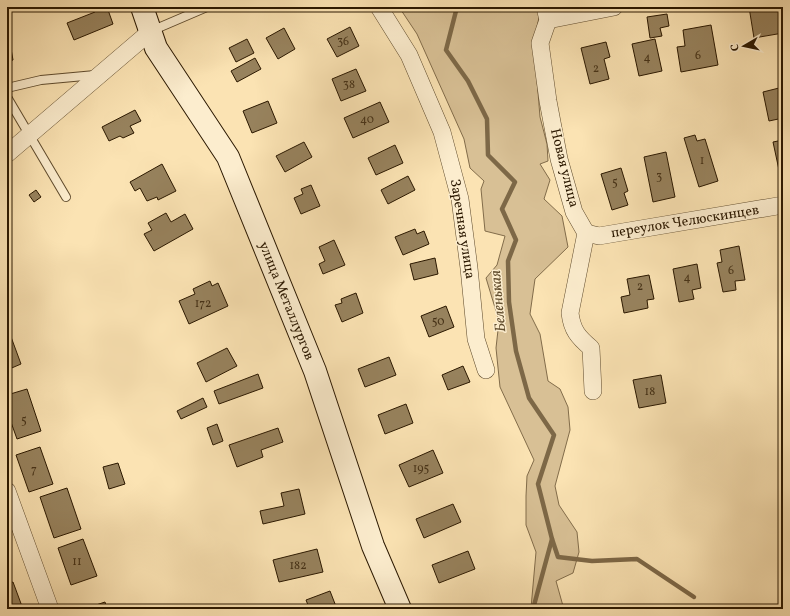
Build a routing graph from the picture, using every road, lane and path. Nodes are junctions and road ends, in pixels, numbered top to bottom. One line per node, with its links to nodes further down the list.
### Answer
1 (142, 7): 6 (street, улица Металлургов)
2 (207, 7): 6 (lane)
3 (379, 7): 15 (street, Заречная улица)
4 (614, 7): 5 (street)
5 (546, 13): 14 (street, Новая улица)
6 (151, 31): 7 (street); 19 (street, улица Металлургов)
7 (100, 74): 8 (lane); 10 (street)
8 (7, 88)
9 (7, 97): 10 (lane)
10 (29, 135): 11 (street); 12 (lane)
11 (7, 154)
12 (66, 197)
13 (783, 205): 14 (street, переулок Челюскинцев)
14 (586, 233): 16 (street)
15 (486, 370)
16 (594, 391)
17 (7, 491): 18 (street)
18 (50, 609)
19 (400, 609)

